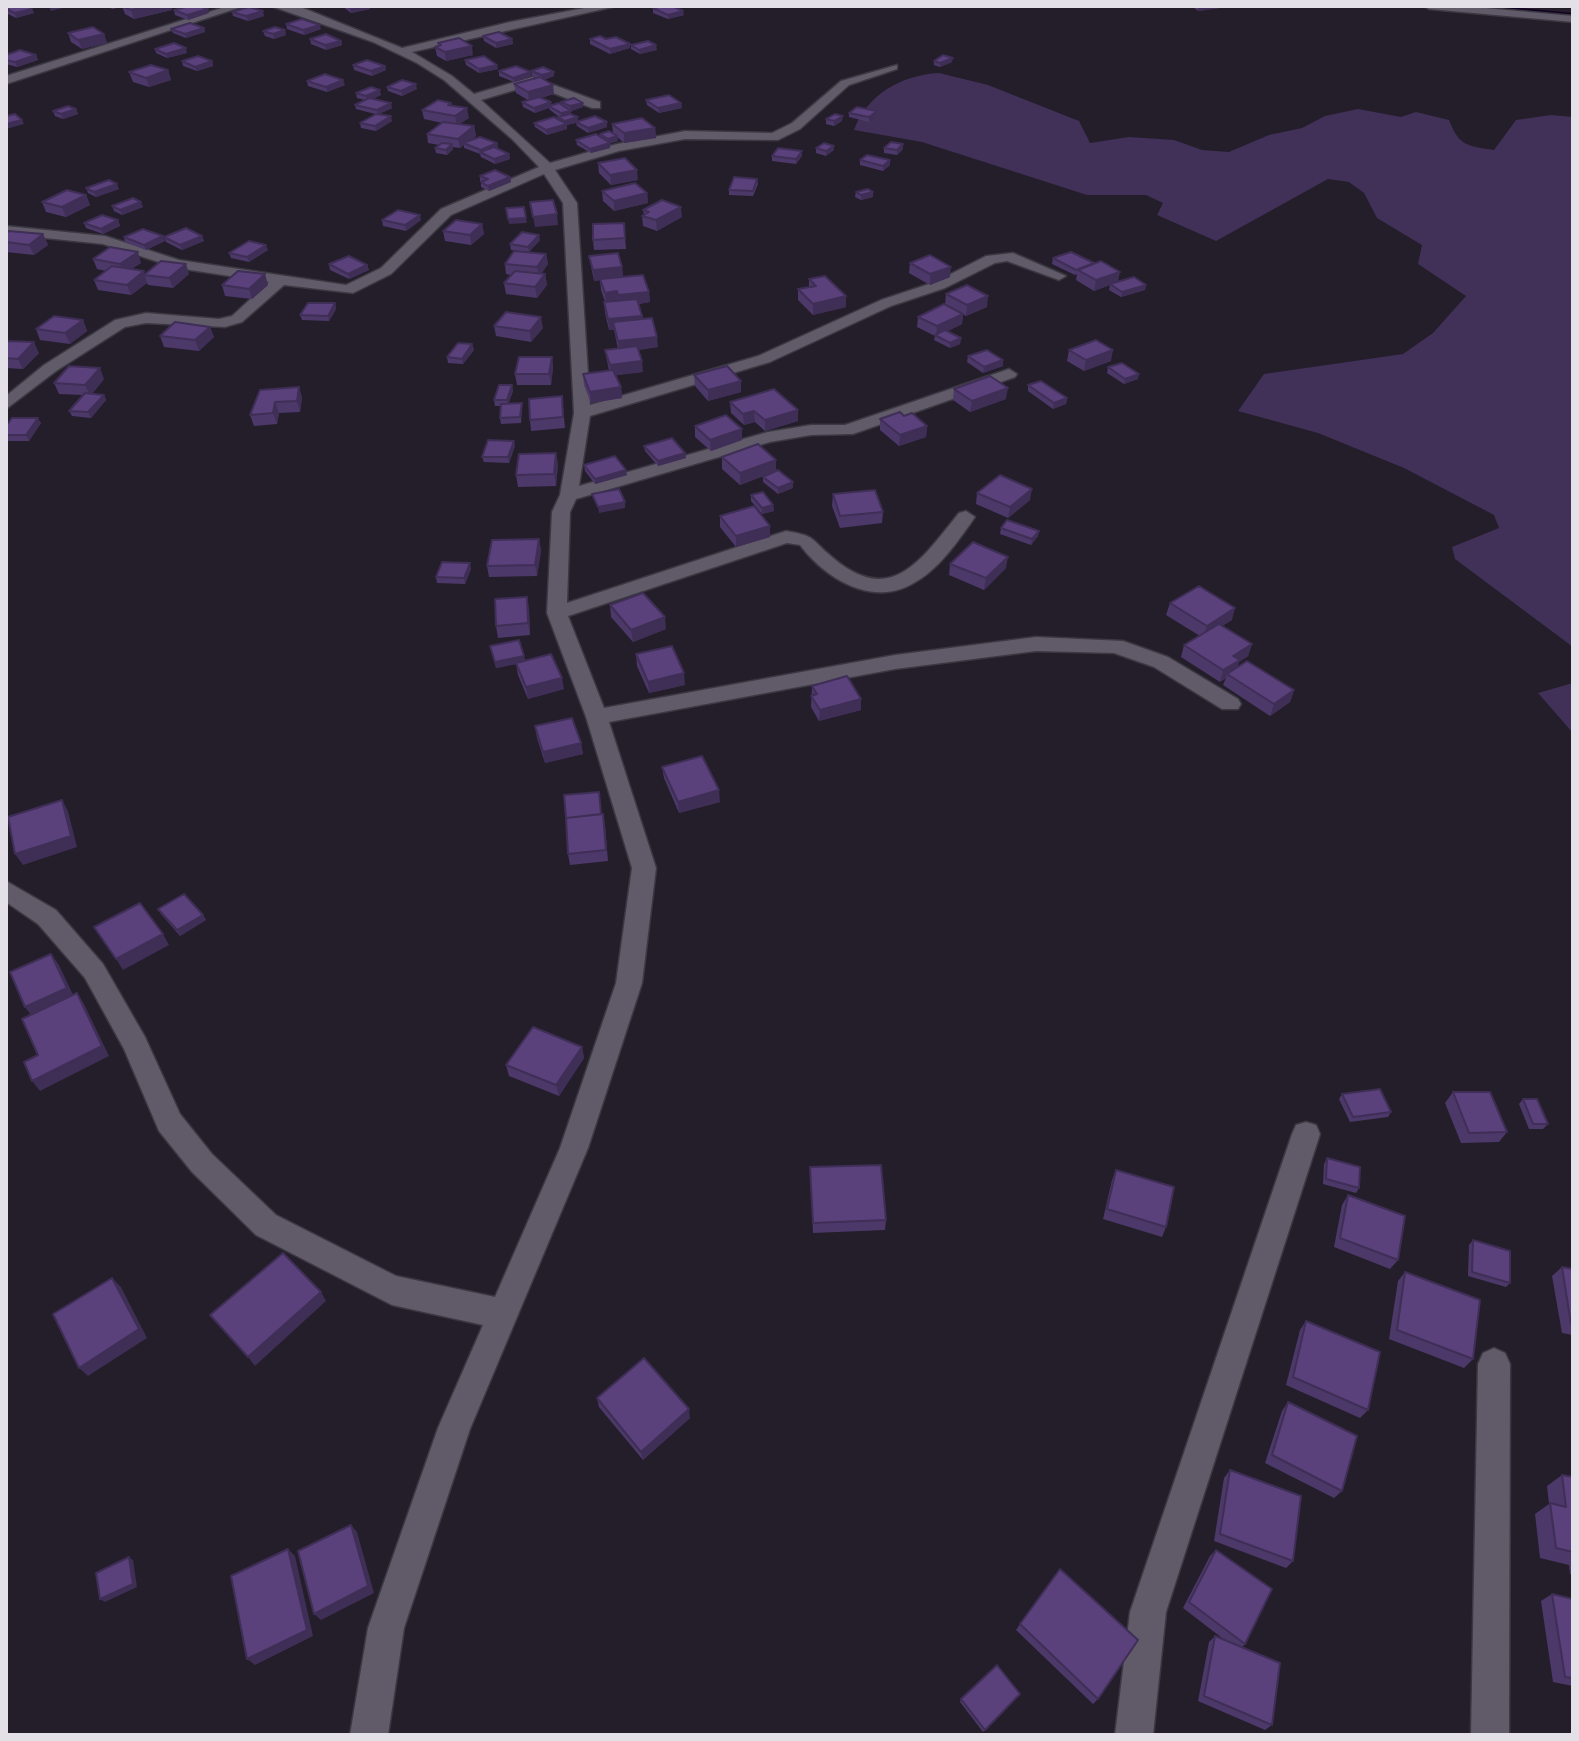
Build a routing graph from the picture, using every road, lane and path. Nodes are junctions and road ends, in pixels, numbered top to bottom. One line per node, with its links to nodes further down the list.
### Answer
1 (239, 6): 10 (street)
2 (276, 6): 8 (street)
3 (612, 6): 8 (street)
4 (1429, 6): 7 (street)
5 (1532, 6): 6 (street)
6 (1573, 10)
7 (1573, 19)
8 (403, 51): 11 (street)
9 (893, 67): 13 (street)
10 (6, 80)
11 (471, 99): 12 (street); 13 (street)
12 (596, 105)
13 (547, 168): 16 (street); 19 (street)
14 (6, 230): 16 (street)
15 (1059, 276): 19 (street)
16 (279, 281): 18 (street)
17 (1009, 374): 20 (street)
18 (6, 404)
19 (582, 413): 20 (street)
20 (569, 495): 22 (street)
21 (966, 517): 22 (street)
22 (557, 613): 24 (street)
23 (1230, 704): 24 (street)
24 (597, 717): 27 (street)
25 (6, 890): 27 (street)
26 (1306, 1134): 30 (street)
27 (503, 1314): 29 (street)
28 (1494, 1364): 31 (street)
29 (369, 1735)
30 (1134, 1735)
31 (1490, 1735)

